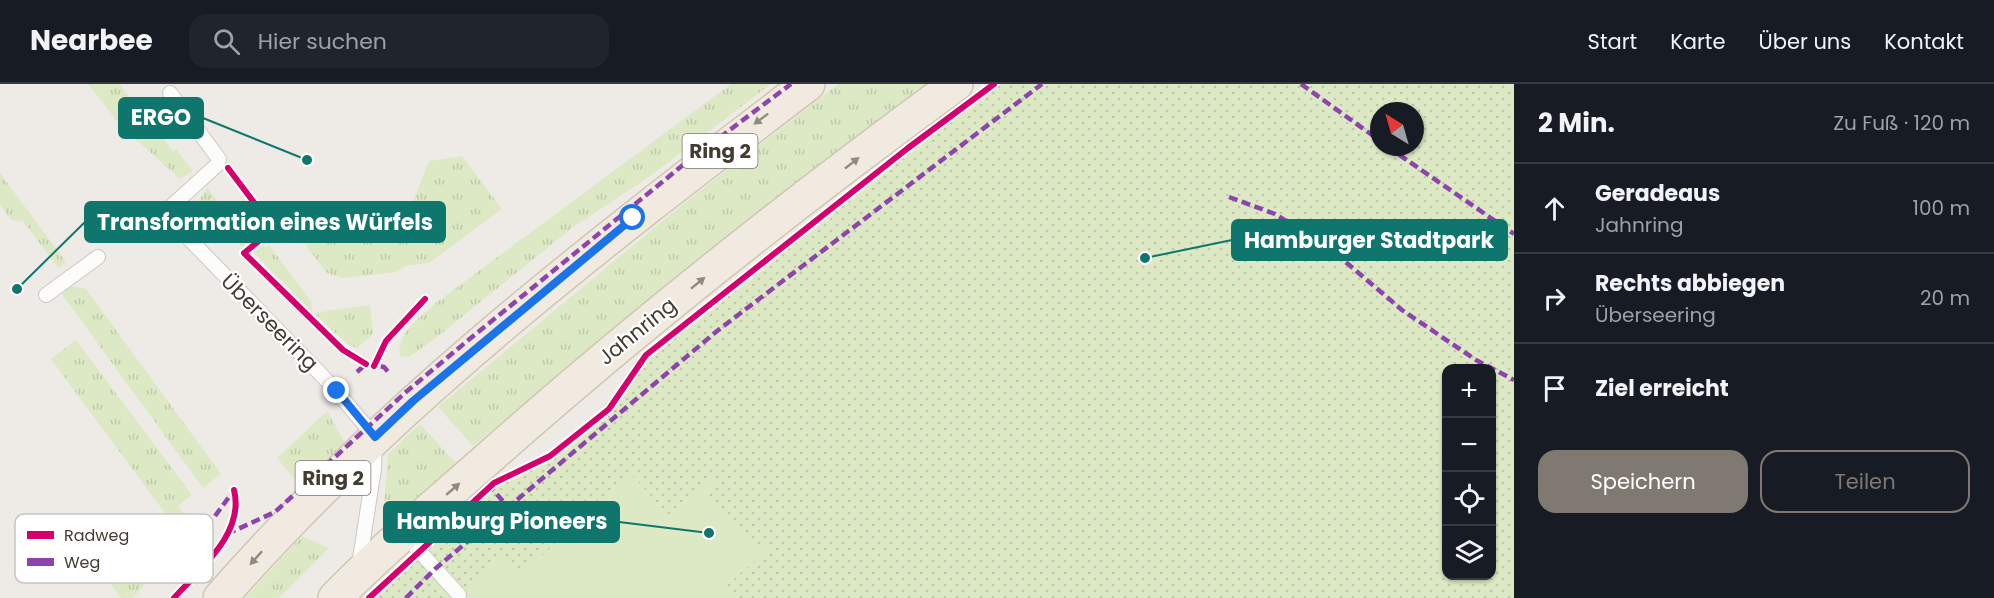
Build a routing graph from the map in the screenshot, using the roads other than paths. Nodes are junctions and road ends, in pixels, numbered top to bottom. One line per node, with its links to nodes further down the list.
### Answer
1 (808, 84): 6 (main road, Ring 2, one-way to 6)
2 (956, 84): 7 (main road, Jahnring, one-way to 2)
3 (170, 93): 6 (lane, Überseering)
4 (98, 257): 5 (lane)
5 (46, 295)
6 (375, 437): 8 (lane); 10 (main road, Ring 2, one-way to 10)
7 (403, 533): 8 (main road, Jahnring); 9 (lane)
8 (346, 587)
9 (459, 595)
10 (220, 598)

